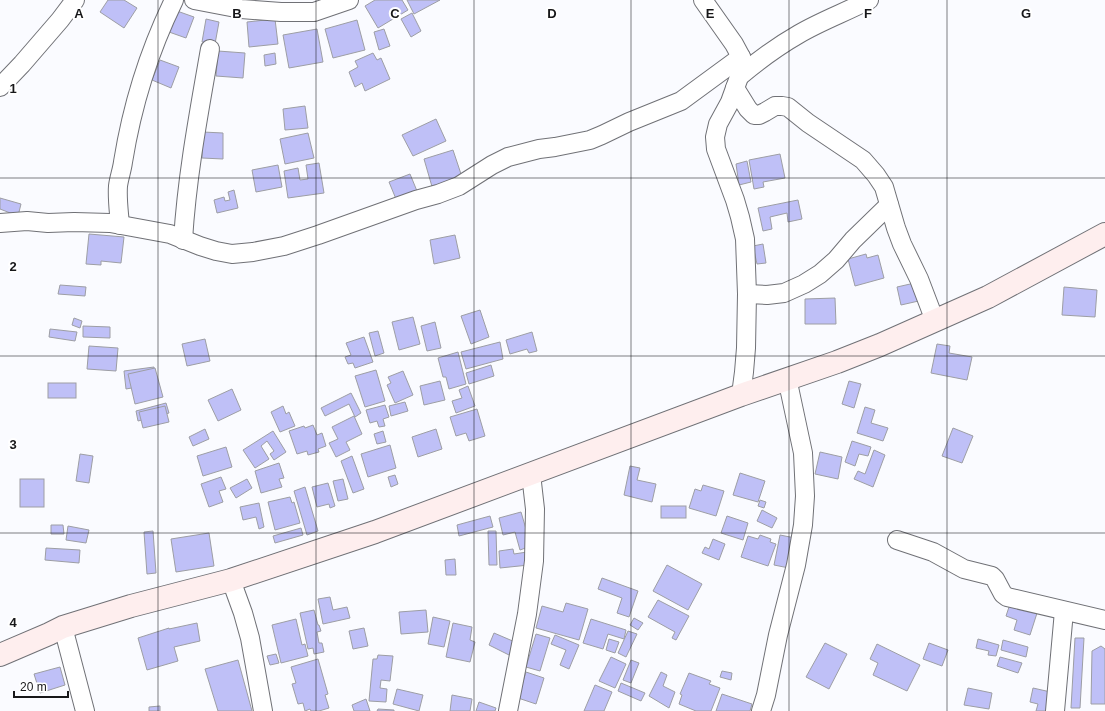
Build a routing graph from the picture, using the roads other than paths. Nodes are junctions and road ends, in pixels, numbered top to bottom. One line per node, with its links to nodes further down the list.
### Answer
1 (75, 0): 10 (street)
2 (174, 0): 13 (street)
3 (194, 0): 4 (street)
4 (349, 0)
5 (703, 0): 8 (street)
6 (869, 0): 9 (street)
7 (210, 49): 15 (street)
8 (741, 57): 9 (street); 15 (street)
9 (738, 82): 11 (street); 16 (street)
10 (0, 87)
11 (889, 205): 16 (street); 17 (street)
12 (0, 223): 13 (street)
13 (120, 225): 15 (street)
14 (1105, 234): 17 (street)
15 (183, 240)
16 (747, 294): 19 (street)
17 (935, 321): 18 (street)
18 (787, 378): 19 (street); 30 (street)
19 (741, 395): 20 (street)
20 (531, 474): 22 (street); 29 (street)
21 (898, 540): 23 (street)
22 (231, 580): 25 (street); 28 (street)
23 (1064, 611): 24 (street); 31 (street)
24 (1105, 620)
25 (63, 627): 26 (street); 27 (street)
26 (0, 655)
27 (85, 711)
28 (263, 711)
29 (508, 711)
30 (761, 711)
31 (1055, 711)

